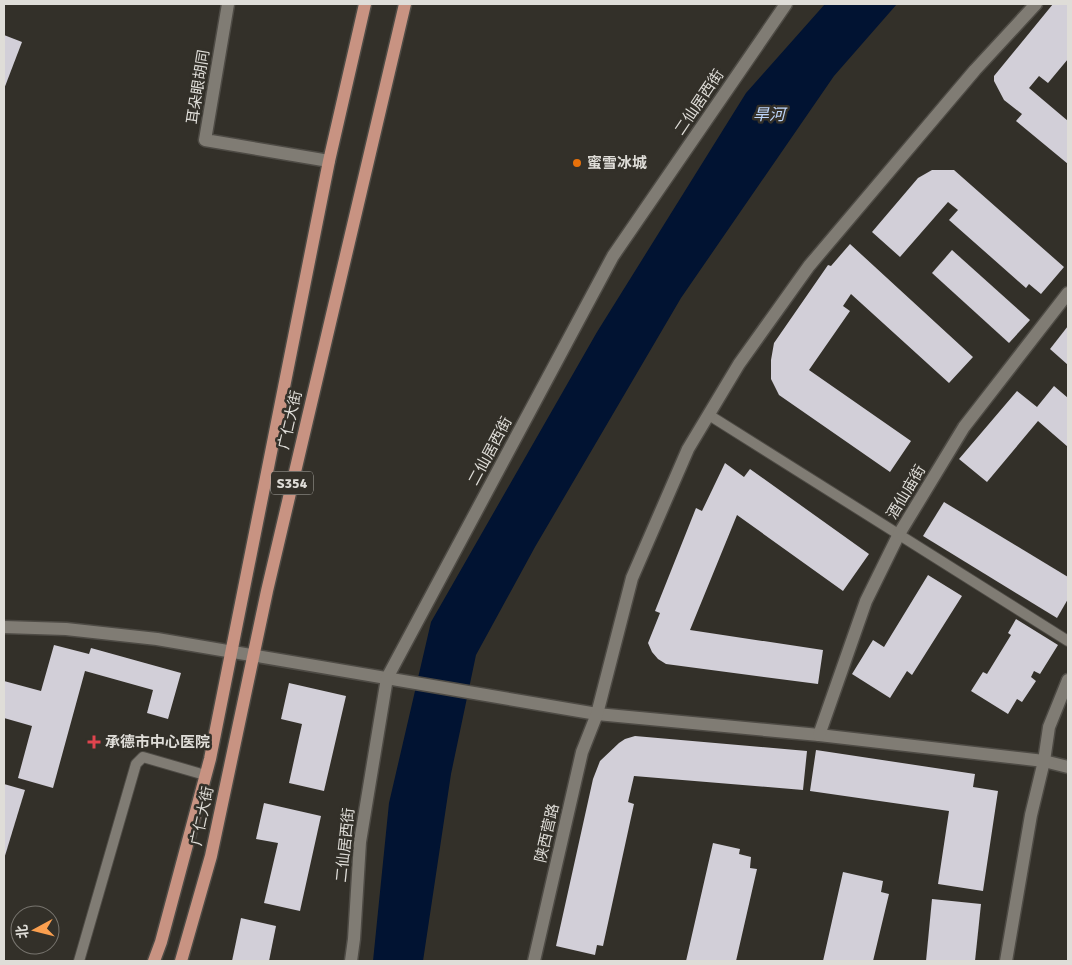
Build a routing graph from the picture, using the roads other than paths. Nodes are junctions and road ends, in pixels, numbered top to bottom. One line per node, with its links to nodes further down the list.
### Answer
1 (228, 4): 6 (street, 耳朵眼胡同)
2 (365, 4): 6 (main road, 广仁大街 / S354)
3 (405, 4): 13 (main road, 广仁大街 / S354)
4 (786, 4): 14 (street, 二仙居西街)
5 (1036, 4): 8 (street, 陕西营路)
6 (329, 161): 12 (main road, 广仁大街 / S354)
7 (1068, 293): 9 (street, 酒仙庙街)
8 (709, 415): 9 (lane); 16 (street, 陕西营路)
9 (899, 534): 11 (lane); 17 (street, 酒仙庙街)
10 (4, 627): 12 (street)
11 (1068, 641)
12 (232, 652): 13 (street); 20 (main road, 广仁大街 / S354)
13 (253, 655): 14 (street); 23 (main road, 广仁大街 / S354)
14 (387, 678): 16 (street); 24 (street, 二仙居西街)
15 (1068, 680): 18 (street)
16 (597, 714): 17 (street); 25 (street, 陕西营路)
17 (819, 735): 18 (street)
18 (1044, 761): 19 (street); 26 (street)
19 (1068, 767)
20 (206, 775): 21 (lane); 22 (main road, 广仁大街 / S354)
21 (79, 961)
22 (154, 961)
23 (181, 961)
24 (351, 961)
25 (534, 961)
26 (1006, 961)

